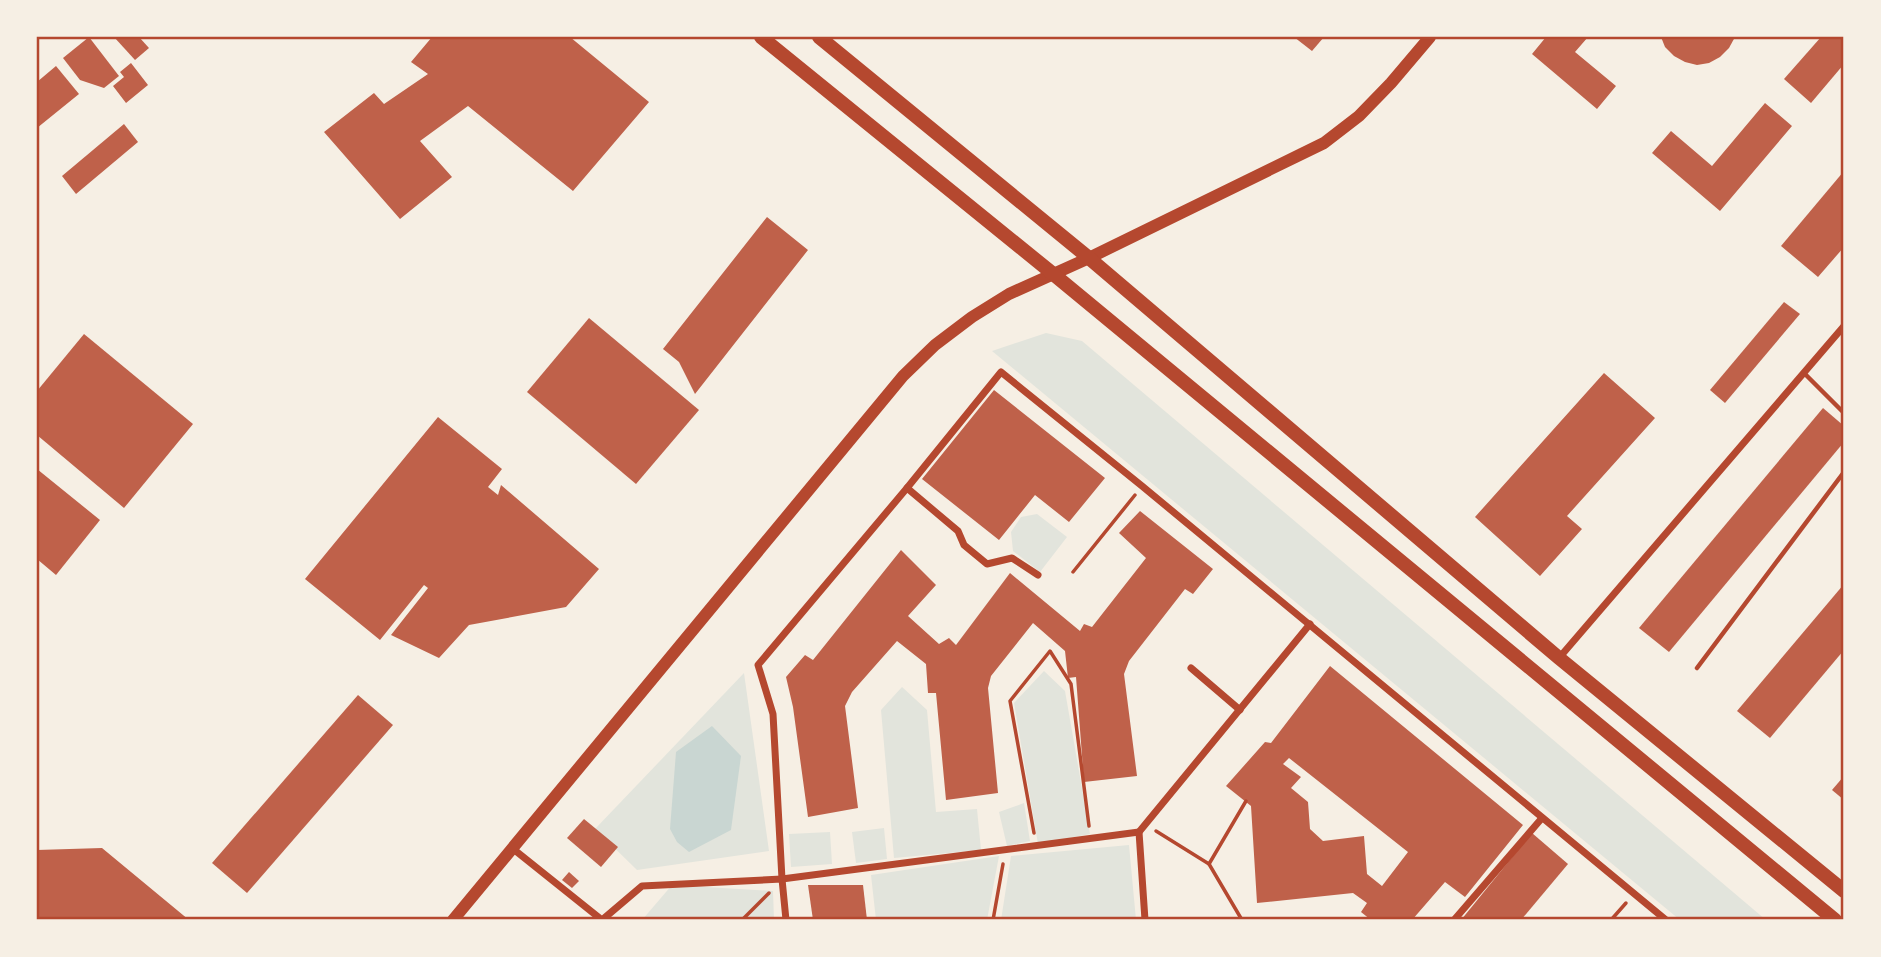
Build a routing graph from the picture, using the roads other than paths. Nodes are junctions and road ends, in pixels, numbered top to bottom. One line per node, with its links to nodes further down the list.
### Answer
1 (761, 37): 5 (main road)
2 (819, 37): 4 (main road)
3 (1430, 37): 4 (street)
4 (1089, 258): 5 (street); 13 (main road)
5 (1052, 273): 19 (street); 27 (main road)
6 (1844, 326): 7 (street)
7 (1805, 374): 8 (lane); 13 (street)
8 (1844, 413)
9 (1844, 472): 15 (lane)
10 (907, 488): 11 (street); 12 (street); 20 (street)
11 (1038, 575)
12 (1310, 624): 16 (street); 17 (street)
13 (1559, 658): 21 (main road)
14 (1191, 668): 16 (street)
15 (1697, 668)
16 (1240, 710): 18 (street)
17 (1542, 818): 25 (street); 26 (street)
18 (1139, 832): 20 (street); 24 (street)
19 (512, 848): 20 (street); 22 (street)
20 (782, 879): 23 (street)
21 (1844, 891)
22 (453, 920)
23 (786, 920)
24 (1145, 920)
25 (1454, 920)
26 (1666, 920)
27 (1835, 920)

